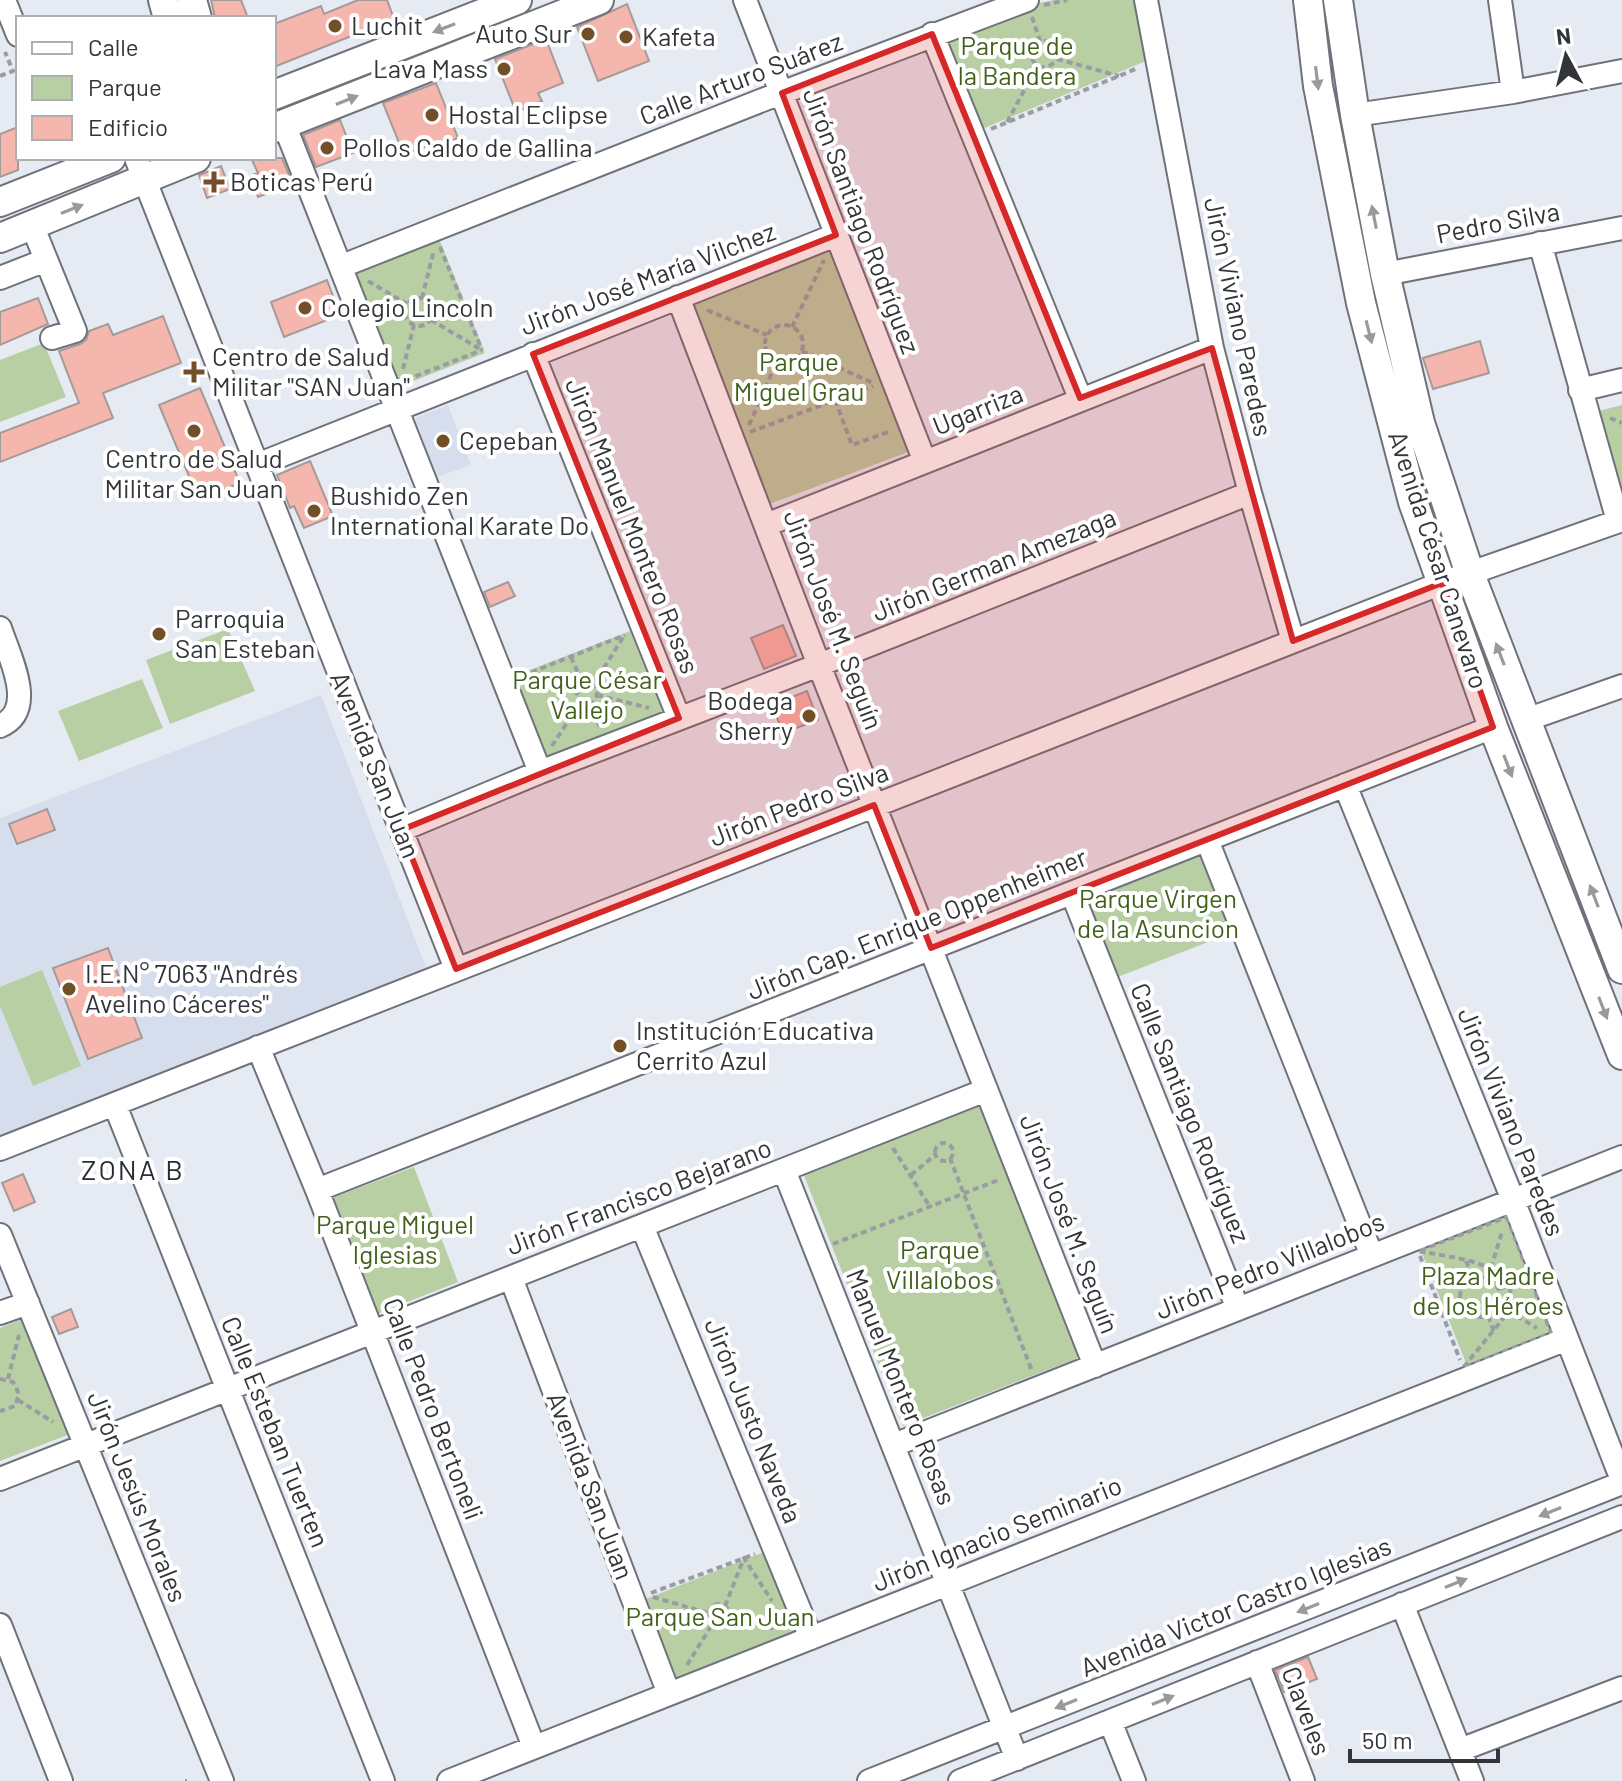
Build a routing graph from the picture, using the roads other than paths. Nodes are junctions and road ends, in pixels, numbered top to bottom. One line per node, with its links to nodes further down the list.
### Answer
1 (4, 0): 11 (street)
2 (517, 0): 15 (main road, one-way to 15)
3 (599, 0): 17 (main road, one-way to 3)
4 (745, 0): 14 (street, Jirón Santiago Rodríguez)
5 (1146, 0): 34 (street, Jirón Viviano Paredes)
6 (1308, 0): 46 (main road, Avenida César Canevaro, one-way to 46)
7 (1338, 0): 16 (main road, Avenida César Canevaro)
8 (1500, 0): 13 (street)
9 (1034, 3): 10 (street, Calle Arturo Suárez)
10 (932, 34): 14 (street, Calle Arturo Suárez); 38 (street)
11 (11, 42)
12 (1622, 71): 13 (street)
13 (1513, 92): 16 (street)
14 (782, 93): 27 (street, Jirón Santiago Rodríguez); 29 (street, Calle Arturo Suárez)
15 (276, 94)
16 (1355, 115): 30 (main road, Avenida César Canevaro, one-way to 16)
17 (279, 126): 29 (street)
18 (100, 160): 20 (main road)
19 (186, 160): 21 (main road)
20 (72, 165): 22 (main road)
21 (140, 169): 23 (main road, one-way to 21); 41 (street, Avenida San Juan)
22 (0, 202)
23 (32, 225): 25 (main road); 28 (street)
24 (1622, 228): 26 (street, Pedro Silva)
25 (0, 238)
26 (1540, 243): 30 (street, Pedro Silva); 37 (street)
27 (831, 245): 32 (street, Jirón José María Vilchez); 40 (street, Jirón Santiago Rodríguez)
28 (46, 260): 31 (street); 33 (street)
29 (342, 266): 39 (street)
30 (1385, 274): 45 (main road, Avenida César Canevaro)
31 (0, 278)
32 (678, 297): 35 (street, Jirón José María Vilchez); 44 (street, Jirón José M. Seguín)
33 (52, 338)
34 (1212, 348): 38 (street, Ugarriza); 42 (street, Jirón Viviano Paredes)
35 (533, 354): 39 (street, Jirón José María Vilchez); 51 (street, Jirón Manuel Montero Rosas)
36 (1622, 380): 37 (street)
37 (1580, 390): 43 (street)
38 (1080, 398): 40 (street, Ugarriza)
39 (398, 408): 41 (street, Jirón José María Vilchez); 55 (street)
40 (925, 462): 44 (street, Ugarriza)
41 (257, 465): 58 (street, Avenida San Juan)
42 (1250, 493): 48 (street, Jirón Viviano Paredes); 49 (street, Jirón German Amezaga)
43 (1620, 520): 45 (street, Jirón Pedro Silva)
44 (766, 525): 49 (street, Jirón José M. Seguín)
45 (1470, 574): 46 (street, Jirón Pedro Silva); 52 (main road, Avenida César Canevaro, one-way to 45)
46 (1442, 583): 48 (street, Jirón Pedro Silva); 54 (main road, Avenida César Canevaro)
47 (0, 628): 53 (street)
48 (1293, 641): 57 (street, Jirón Pedro Silva)
49 (819, 665): 51 (street, Jirón German Amezaga); 57 (street, Jirón José M. Seguín)
50 (1622, 686): 52 (street)
51 (679, 718): 55 (street, Jirón German Amezaga)
52 (1526, 720): 63 (main road, Avenida César Canevaro, one-way to 52)
53 (0, 726)
54 (1493, 727): 56 (street, Jirón Cap. Enrique Oppenheimer); 65 (main road, Avenida César Canevaro, one-way to 65)
55 (540, 772): 58 (street, Jirón German Amezaga)
56 (1345, 785): 59 (street, Jirón Cap. Enrique Oppenheimer); 72 (street, Jirón Viviano Paredes)
57 (874, 805): 61 (street, Jirón José M. Seguín); 62 (street, Jirón Pedro Silva)
58 (401, 830): 62 (street, Avenida San Juan)
59 (1207, 840): 60 (street, Jirón Cap. Enrique Oppenheimer); 75 (street)
60 (1072, 893): 61 (street, Jirón Cap. Enrique Oppenheimer); 78 (street, Calle Santiago Rodríguez)
61 (931, 948): 66 (street, Jirón José M. Seguín); 71 (street, Jirón Cap. Enrique Oppenheimer)
62 (456, 969): 64 (street, Jirón Pedro Silva)
63 (1622, 969)
64 (258, 1047): 67 (street, Jirón Pedro Silva); 71 (street, Calle Pedro Bertoneli)
65 (1622, 1055)
66 (986, 1090): 70 (street, Jirón Francisco Bejarano); 82 (street, Jirón José M. Seguín)
67 (115, 1105): 68 (street, Jirón Pedro Silva); 83 (street, Calle Esteban Tuerten)
68 (0, 1149)
69 (1622, 1157): 72 (street, Jirón Pedro Villalobos)
70 (784, 1170): 73 (street, Jirón Francisco Bejarano); 85 (street, Manuel Montero Rosas)
71 (317, 1190): 80 (street, Calle Pedro Bertoneli)
72 (1513, 1200): 75 (street, Jirón Pedro Villalobos); 81 (street, Jirón Viviano Paredes)
73 (642, 1226): 76 (street, Jirón Francisco Bejarano); 92 (street, Jirón Justo Naveda)
74 (0, 1235): 77 (street, Jirón Jesús Morales)
75 (1372, 1256): 78 (street, Jirón Pedro Villalobos)
76 (511, 1278): 80 (street, Jirón Francisco Bejarano); 95 (street, Avenida San Juan)
77 (28, 1303): 79 (street); 84 (street, Jirón Jesús Morales)
78 (1238, 1309): 82 (street, Jirón Pedro Villalobos)
79 (0, 1313)
80 (373, 1332): 83 (street, Jirón Francisco Bejarano); 98 (street, Calle Pedro Bertoneli)
81 (1558, 1338): 87 (street, Jirón Viviano Paredes); 89 (street, Jirón Ignacio Seminario)
82 (1095, 1366): 85 (street, Jirón Pedro Villalobos)
83 (228, 1389): 84 (street, Jirón Francisco Bejarano); 103 (street, Calle Esteban Tuerten)
84 (86, 1445): 86 (street, Jirón Francisco Bejarano); 102 (street, Jirón Jesús Morales)
85 (894, 1445): 89 (street, Manuel Montero Rosas)
86 (0, 1479)
87 (1622, 1482): 97 (street, Avenida Victor Castro Iglesias, one-way to 97)
88 (1622, 1517): 90 (street, one-way to 88)
89 (949, 1583): 92 (street, Jirón Ignacio Seminario); 97 (street, Manuel Montero Rosas)
90 (1402, 1604): 93 (street); 99 (street)
91 (0, 1625): 101 (street)
92 (811, 1638): 95 (street, Jirón Ignacio Seminario)
93 (1257, 1662): 96 (street, one-way to 93); 108 (street, Claveles)
94 (1622, 1688): 99 (street)
95 (669, 1694): 98 (street, Jirón Ignacio Seminario)
96 (1110, 1721): 100 (street); 107 (street)
97 (1006, 1728): 100 (street, Manuel Montero Rosas); 105 (street, Avenida Victor Castro Iglesias)
98 (534, 1747): 104 (street, Jirón Ignacio Seminario)
99 (1460, 1750): 109 (street)
100 (1017, 1759): 106 (street)
101 (61, 1781)
102 (222, 1781)
103 (383, 1781)
104 (449, 1781)
105 (869, 1781)
106 (960, 1781)
107 (1134, 1781)
108 (1303, 1781)
109 (1472, 1781)

